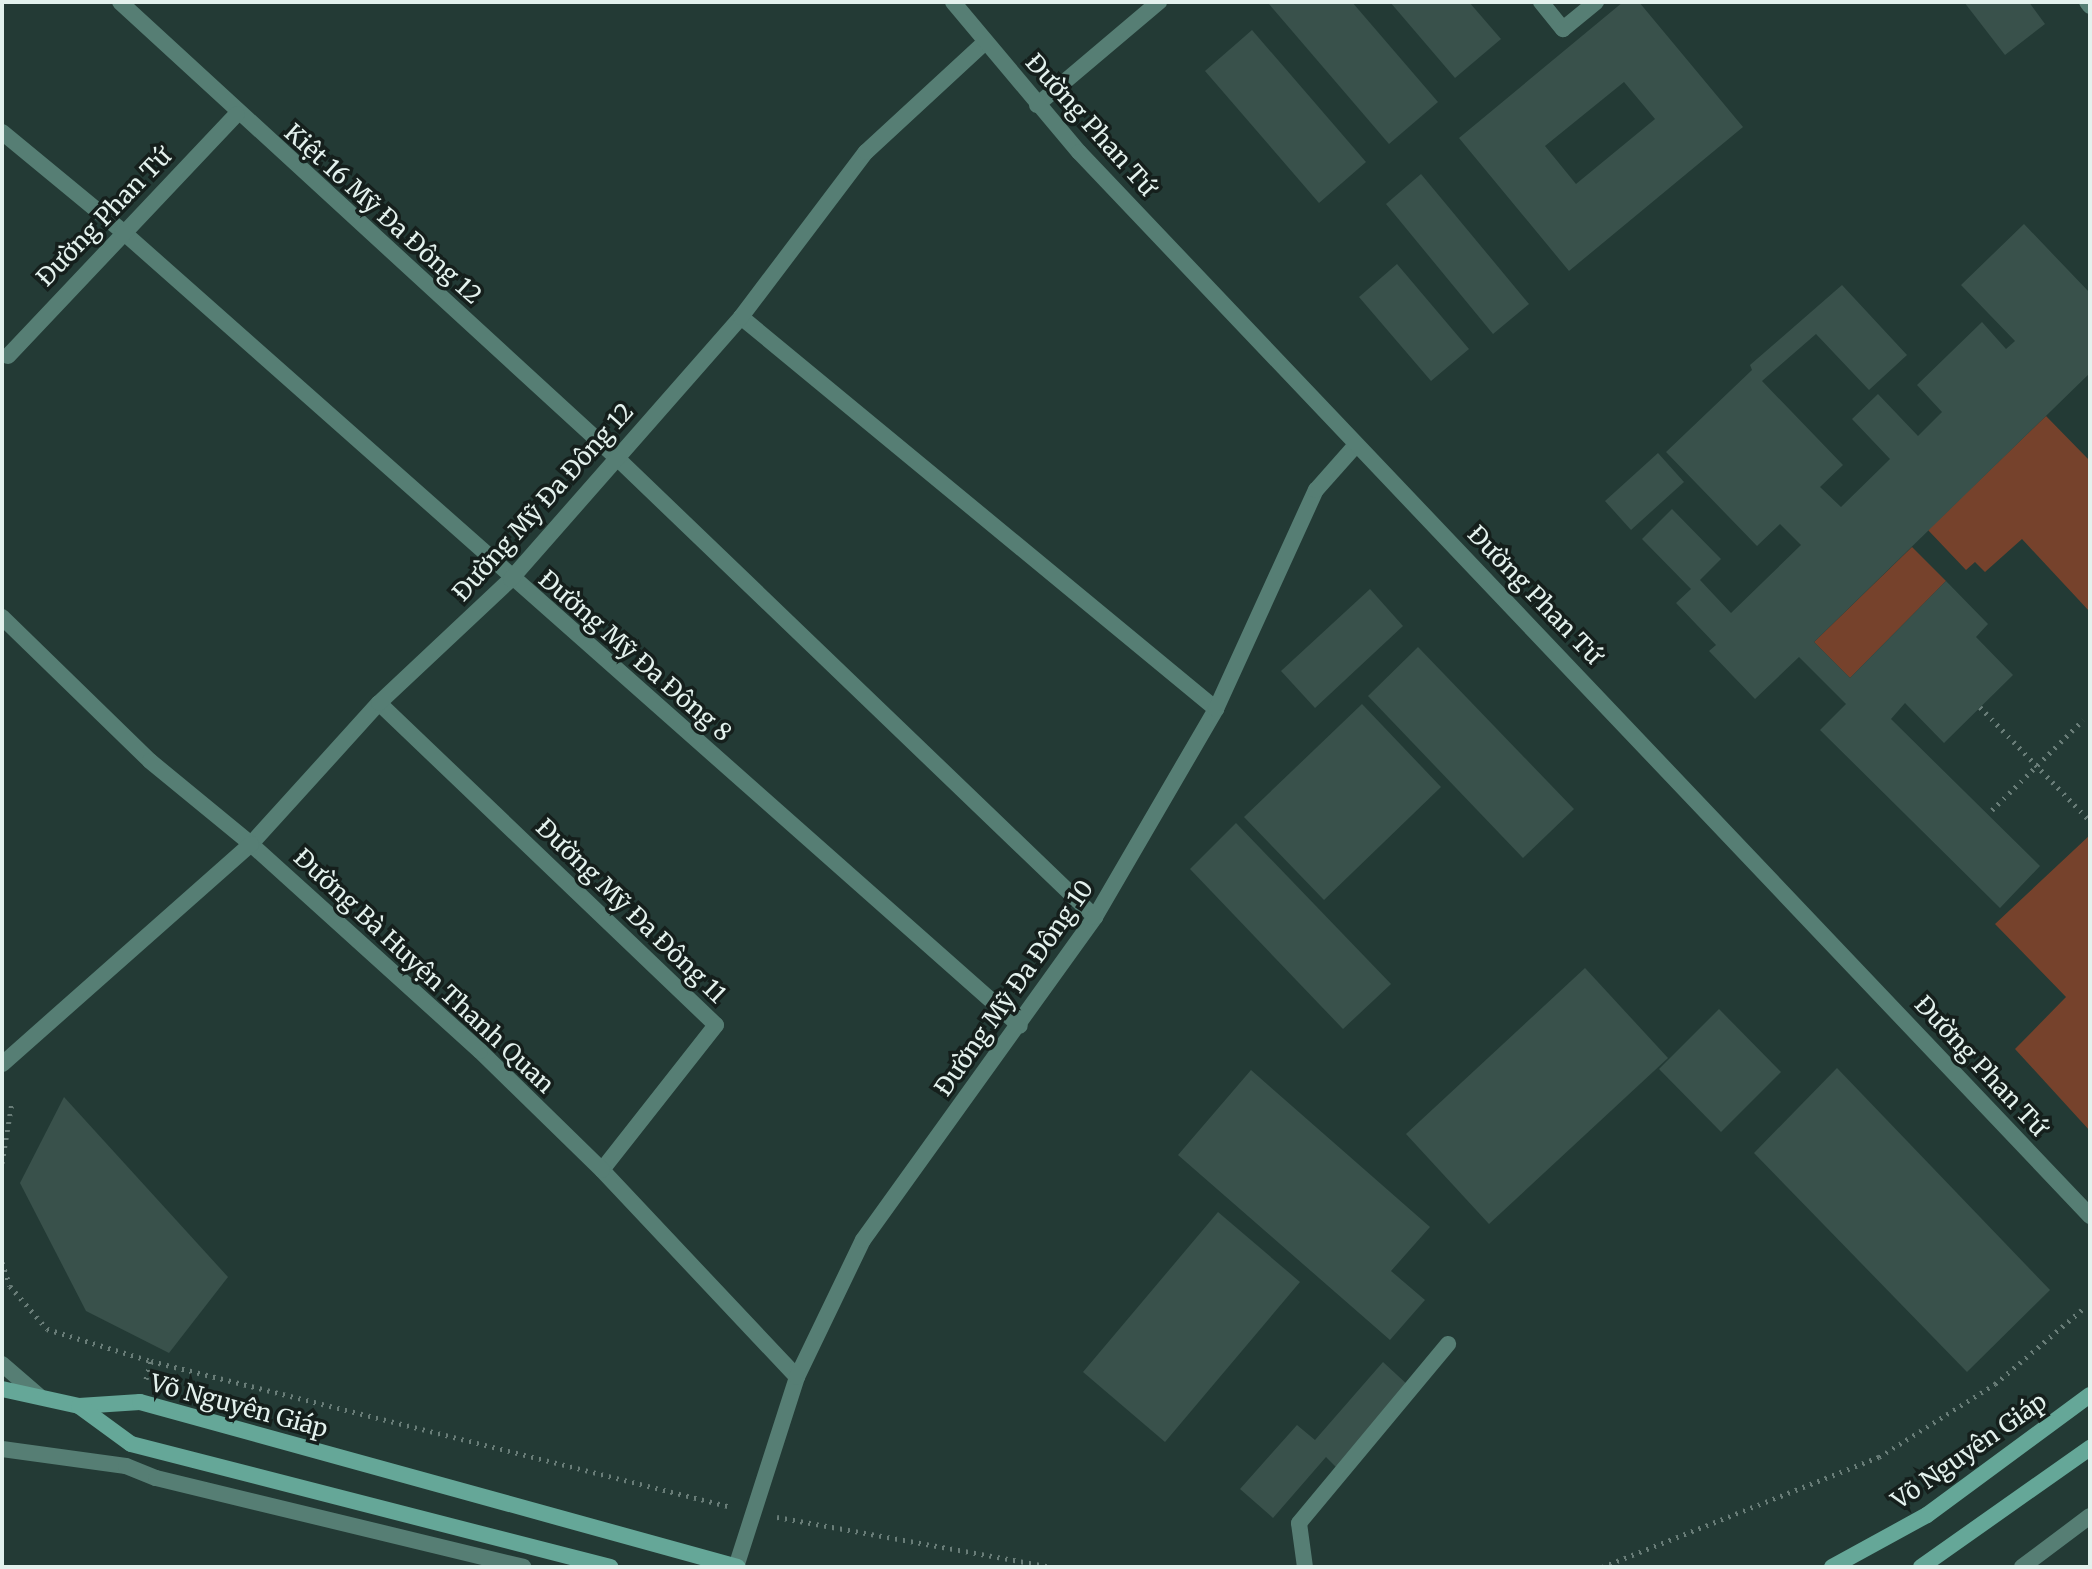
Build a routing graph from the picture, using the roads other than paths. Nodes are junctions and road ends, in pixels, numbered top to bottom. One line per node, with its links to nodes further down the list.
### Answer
1 (120, 2): 8 (street, Kiệt 16 Mỹ Đa Đông 12)
2 (953, 2): 6 (street, Đường Phan Tứ)
3 (1159, 2): 7 (street)
4 (1541, 2): 5 (street)
5 (1596, 2)
6 (985, 42): 7 (street, Đường Phan Tứ); 11 (street, Đường Mỹ Đa Đông 12)
7 (1037, 105): 13 (street, Đường Phan Tứ)
8 (237, 114): 10 (street, Đường Phan Tứ); 14 (street, Kiệt 16 Mỹ Đa Đông 12)
9 (2, 132): 10 (street, Đường Mỹ Đa Đông 8)
10 (122, 231): 12 (street, Đường Phan Tứ); 15 (street, Đường Mỹ Đa Đông 8)
11 (741, 317): 14 (street, Đường Mỹ Đa Đông 12); 18 (street)
12 (8, 356)
13 (1355, 446): 18 (street, Đường Mỹ Đa Đông 10); 24 (street, Đường Phan Tứ)
14 (617, 458): 15 (street, Đường Mỹ Đa Đông 12); 20 (street)
15 (511, 579): 17 (street, Đường Mỹ Đa Đông 12); 21 (street, Đường Mỹ Đa Đông 8)
16 (2, 617): 19 (street, Đường Bà Huyện Thanh Quan)
17 (379, 703): 19 (street, Đường Mỹ Đa Đông 12); 23 (street, Đường Mỹ Đa Đông 11)
18 (1216, 709): 20 (street, Đường Mỹ Đa Đông 10)
19 (251, 844): 22 (street, Đường Mỹ Đa Đông 12); 23 (street, Đường Bà Huyện Thanh Quan)
20 (1095, 917): 21 (street, Đường Mỹ Đa Đông 10)
21 (1020, 1026): 27 (street, Đường Mỹ Đa Đông 10)
22 (2, 1064)
23 (602, 1170): 27 (street, Đường Bà Huyện Thanh Quan)
24 (2090, 1216)
25 (1448, 1344): 38 (street)
26 (2, 1364): 30 (street)
27 (797, 1377): 37 (street, Đường Mỹ Đa Đông 10)
28 (2, 1389): 30 (main road)
29 (2090, 1395): 39 (main road, Võ Nguyên Giáp)
30 (39, 1396): 31 (main road)
31 (79, 1406): 36 (main road); 37 (main road, Võ Nguyên Giáp)
32 (2090, 1448): 40 (main road)
33 (2, 1449): 35 (street)
34 (2090, 1516): 41 (street)
35 (523, 1567)
36 (610, 1567)
37 (737, 1567)
38 (1305, 1567)
39 (1832, 1567)
40 (1921, 1567)
41 (2022, 1567)

